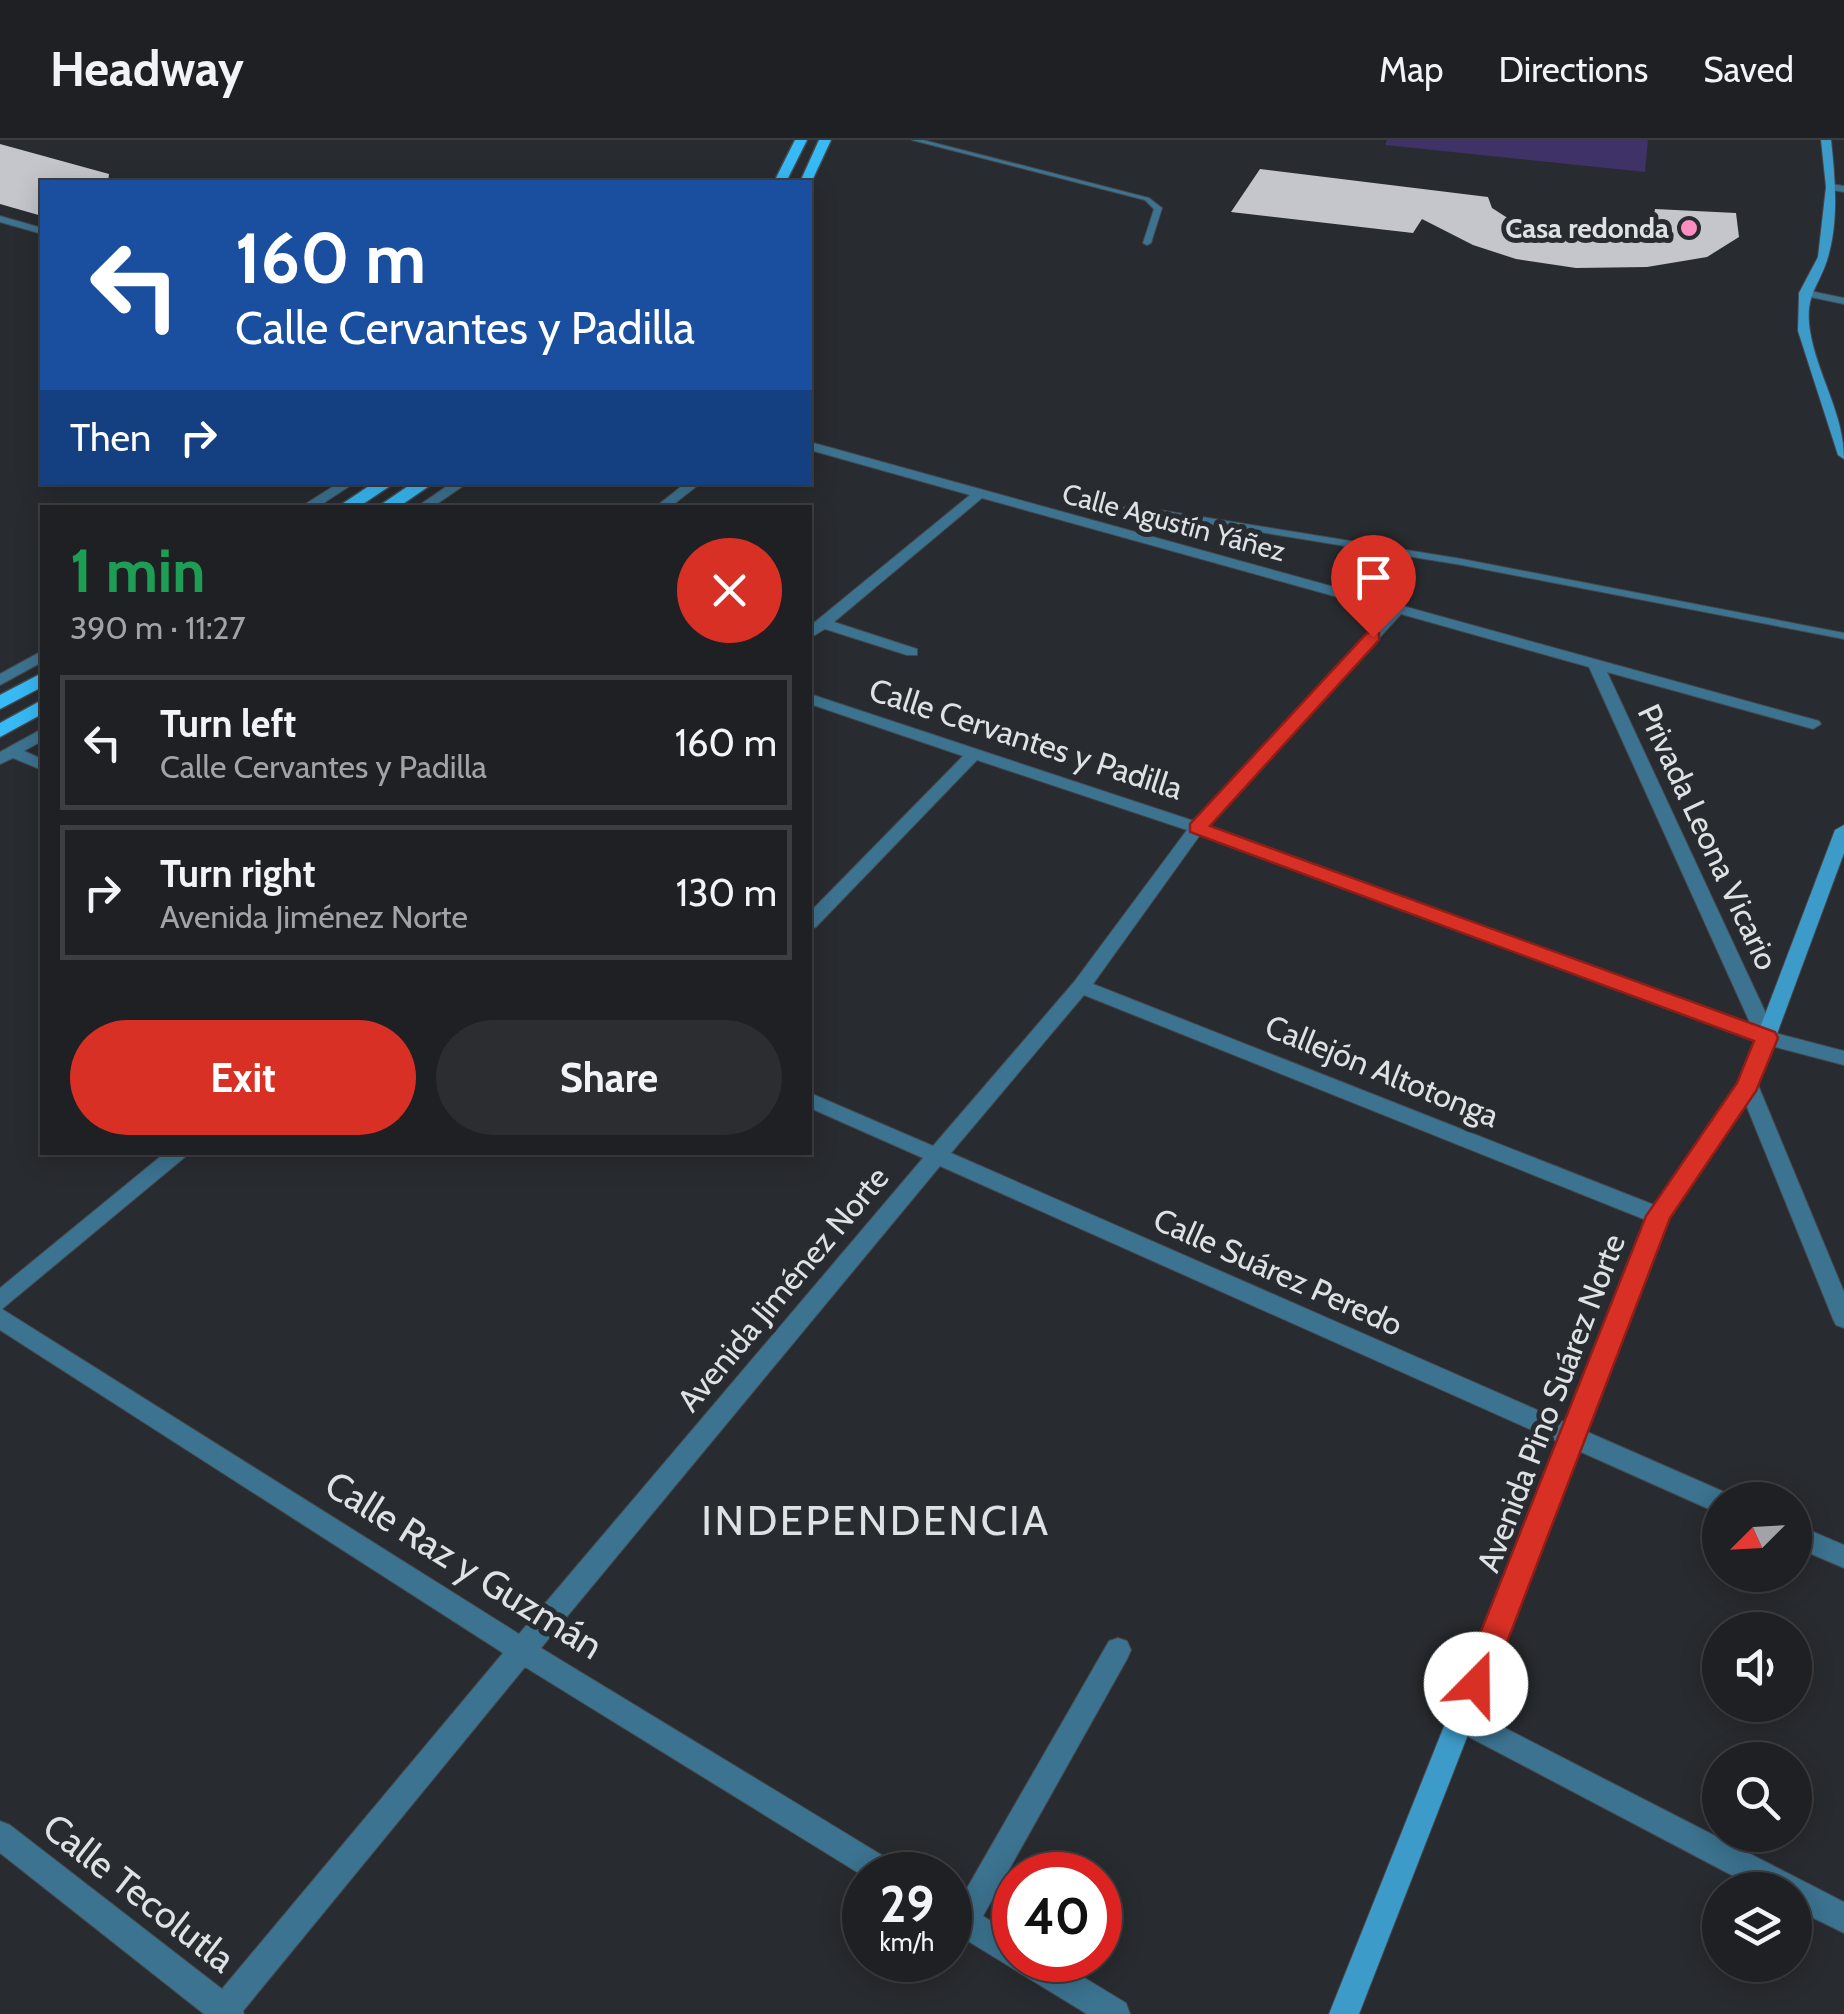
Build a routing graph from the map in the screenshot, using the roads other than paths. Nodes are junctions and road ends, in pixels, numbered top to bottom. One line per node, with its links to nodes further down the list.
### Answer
1 (801, 140): 5 (main road)
2 (826, 140): 6 (main road)
3 (916, 140): 10 (lane)
4 (1826, 140): 7 (street)
5 (781, 180)
6 (807, 180)
7 (1838, 188): 11 (street)
8 (0, 219): 9 (street)
9 (40, 229)
10 (1147, 244)
11 (1805, 292): 12 (street); 14 (street)
12 (1844, 300)
13 (812, 447): 20 (street, Calle Agustín Yáñez)
14 (1844, 455)
15 (345, 485): 21 (street)
16 (383, 485): 22 (main road)
17 (422, 485): 23 (main road)
18 (458, 485): 24 (street)
19 (692, 485): 25 (street)
20 (979, 494): 27 (street, Calle Agustín Yáñez); 28 (street)
21 (311, 505)
22 (349, 505)
23 (389, 505)
24 (426, 505)
25 (664, 505)
26 (1128, 508): 29 (lane)
27 (1398, 609): 32 (street, Calle Agustín Yáñez); 44 (street, Avenida Jiménez Norte)
28 (816, 629): 30 (street)
29 (1844, 636)
30 (912, 652)
31 (40, 657): 33 (street)
32 (1594, 661): 38 (street, Calle Agustín Yáñez); 48 (street, Privada Leona Vicario)
33 (0, 680)
34 (40, 680): 36 (main road)
35 (812, 700): 41 (street, Calle Cervantes y Padilla)
36 (0, 703)
37 (40, 707): 39 (main road)
38 (1813, 724)
39 (0, 731)
40 (40, 735): 42 (street)
41 (974, 754): 44 (street, Calle Cervantes y Padilla); 46 (street)
42 (6, 756): 43 (street)
43 (40, 764)
44 (1197, 828): 47 (street, Avenida Jiménez Norte); 48 (street, Calle Cervantes y Padilla)
45 (1844, 830): 48 (street, Avenida Pino Suárez Norte)
46 (812, 920)
47 (1081, 986): 53 (street, Avenida Jiménez Norte); 54 (street, Callejón Altotonga)
48 (1767, 1038): 49 (street, Calle Cervantes y Padilla); 50 (street, Avenida Pino Suárez Norte)
49 (1844, 1058)
50 (1748, 1085): 54 (street, Avenida Pino Suárez Norte); 55 (street)
51 (812, 1101): 53 (street, Calle Suárez Peredo)
52 (177, 1155): 57 (street)
53 (936, 1158): 60 (street, Calle Suárez Peredo); 65 (street, Avenida Jiménez Norte)
54 (1659, 1216): 60 (street, Avenida Pino Suárez Norte)
55 (1817, 1261): 56 (street); 59 (street)
56 (1844, 1272)
57 (0, 1301)
58 (0, 1318): 65 (street, Calle Raz y Guzmán)
59 (1844, 1319)
60 (1573, 1436): 61 (street, Calle Suárez Peredo); 66 (street, Avenida Pino Suárez Norte)
61 (1702, 1494)
62 (1812, 1543): 63 (street)
63 (1844, 1557)
64 (1118, 1650): 70 (street)
65 (524, 1652): 68 (street, Calle Raz y Guzmán); 74 (street, Avenida Jiménez Norte)
66 (1462, 1719): 69 (street); 76 (street, Avenida Pino Suárez Norte)
67 (0, 1835): 74 (street, Calle Tecolutla)
68 (850, 1852)
69 (1756, 1872)
70 (972, 1892)
71 (1812, 1901): 72 (street)
72 (1844, 1918)
73 (1062, 1982): 75 (street)
74 (224, 2013)
75 (1114, 2014)
76 (1344, 2014)

